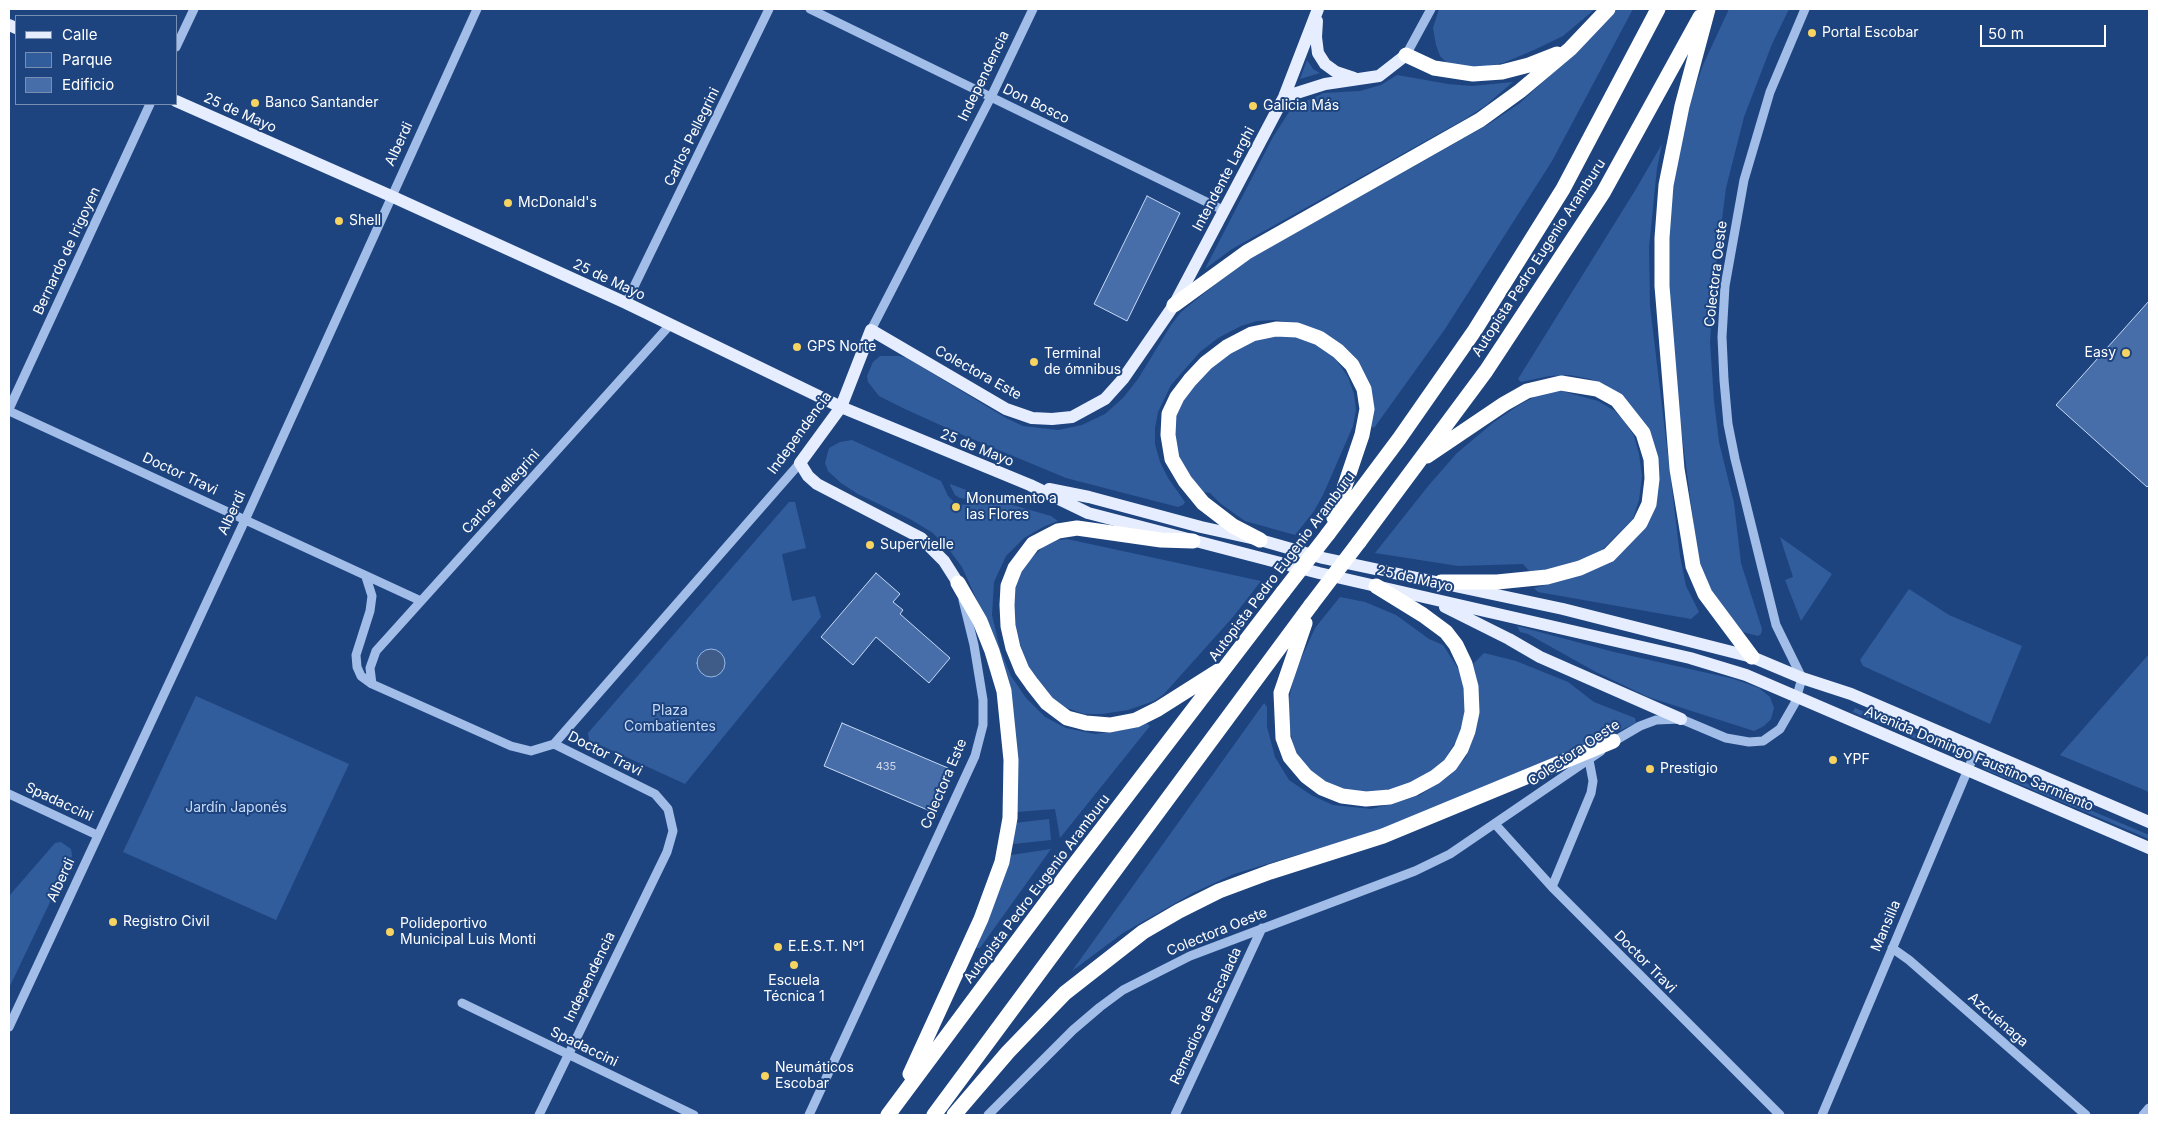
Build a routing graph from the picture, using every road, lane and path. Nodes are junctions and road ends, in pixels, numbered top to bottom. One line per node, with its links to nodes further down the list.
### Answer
1 (194, 9): 12 (street)
2 (477, 9): 20 (street, Alberdi)
3 (770, 9): 22 (street, Carlos Pellegrini)
4 (810, 9): 16 (street, Don Bosco)
5 (1033, 9): 16 (street, Independencia)
6 (1318, 9): 15 (main road); 17 (main road, Intendente Larghi)
7 (1431, 9): 14 (street)
8 (1608, 9): 13 (highway)
9 (1658, 9): 32 (highway, Autopista Pedro Eugenio Aramburu)
10 (1706, 9): 28 (highway, Autopista Pedro Eugenio Aramburu); 42 (highway)
11 (1804, 9): 44 (street, Colectora Oeste)
12 (178, 43)
13 (1570, 49): 14 (highway); 23 (highway)
14 (1406, 55): 15 (main road)
15 (1359, 79): 17 (main road)
16 (991, 97): 21 (street, Don Bosco); 25 (street, Independencia)
17 (1284, 97): 21 (main road, Intendente Larghi)
18 (178, 102): 20 (main road, 25 de Mayo)
19 (150, 105): 27 (street, Bernardo de Irigoyen)
20 (391, 196): 22 (main road, 25 de Mayo); 31 (street, Alberdi)
21 (1223, 210): 23 (main road, Intendente Larghi)
22 (626, 303): 24 (main road, 25 de Mayo)
23 (1174, 305): 25 (main road, Colectora Este)
24 (669, 326): 26 (main road, 25 de Mayo); 40 (street, Carlos Pellegrini)
25 (871, 330): 26 (main road, Independencia)
26 (841, 407): 29 (main road, Independencia); 30 (main road, 25 de Mayo)
27 (9, 410): 31 (street, Doctor Travi)
28 (1418, 463): 36 (highway); 41 (highway, Autopista Pedro Eugenio Aramburu, bridge)
29 (800, 464): 37 (main road, Colectora Este); 49 (street, Independencia)
30 (1030, 485): 33 (main road, 25 de Mayo); 34 (main road, 25 de Mayo)
31 (245, 520): 35 (street, Doctor Travi); 56 (street, Alberdi)
32 (1328, 534): 33 (highway); 43 (highway, Autopista Pedro Eugenio Aramburu, bridge)
33 (1260, 540): 36 (main road, 25 de Mayo)
34 (1193, 541): 38 (main road, 25 de Mayo); 43 (highway)
35 (366, 577): 40 (street, Doctor Travi); 45 (street)
36 (1441, 582): 42 (main road, 25 de Mayo)
37 (958, 583): 65 (highway); 69 (street, Colectora Este)
38 (1376, 586): 39 (main road, 25 de Mayo); 41 (highway)
39 (1425, 597): 46 (main road, 25 de Mayo); 47 (main road)
40 (421, 601): 45 (street, Carlos Pellegrini)
41 (1311, 605): 71 (highway, Autopista Pedro Eugenio Aramburu)
42 (1752, 657): 44 (main road, 25 de Mayo)
43 (1228, 665): 65 (highway, Autopista Pedro Eugenio Aramburu)
44 (1802, 678): 46 (street, Colectora Oeste); 50 (main road, Avenida Domingo Faustino Sarmiento)
45 (372, 684): 49 (street, Doctor Travi)
46 (1797, 696): 47 (street, Colectora Oeste); 52 (main road, Avenida Domingo Faustino Sarmiento)
47 (1681, 719): 48 (street, Colectora Oeste)
48 (1613, 741): 51 (street, Colectora Oeste); 72 (highway)
49 (554, 744): 58 (street, Doctor Travi)
50 (1977, 748): 52 (street, Mansilla); 54 (main road, Avenida Domingo Faustino Sarmiento)
51 (1589, 760): 55 (street, Colectora Oeste); 59 (street)
52 (1968, 770): 57 (main road, Avenida Domingo Faustino Sarmiento); 61 (street, Mansilla)
53 (9, 794): 56 (street, Spadaccini)
54 (2149, 822)
55 (1495, 824): 59 (street, Doctor Travi); 60 (street, Colectora Oeste)
56 (97, 835): 63 (street, Alberdi)
57 (2149, 848)
58 (667, 852): 64 (street, Independencia)
59 (1552, 887): 75 (street, Doctor Travi)
60 (1262, 928): 73 (street, Colectora Oeste); 74 (street, Remedios de Escalada)
61 (1892, 948): 76 (street, Mansilla); 77 (street, Azcuénaga)
62 (462, 1003): 64 (street, Spadaccini)
63 (9, 1027)
64 (569, 1055): 67 (street, Independencia); 68 (street, Spadaccini)
65 (898, 1100): 70 (highway, Autopista Pedro Eugenio Aramburu)
66 (2149, 1108): 78 (street)
67 (539, 1115)
68 (694, 1115)
69 (808, 1115)
70 (888, 1115)
71 (934, 1115)
72 (954, 1115)
73 (988, 1115)
74 (1175, 1115)
75 (1780, 1115)
76 (1822, 1115)
77 (2086, 1115)
78 (2143, 1115)

